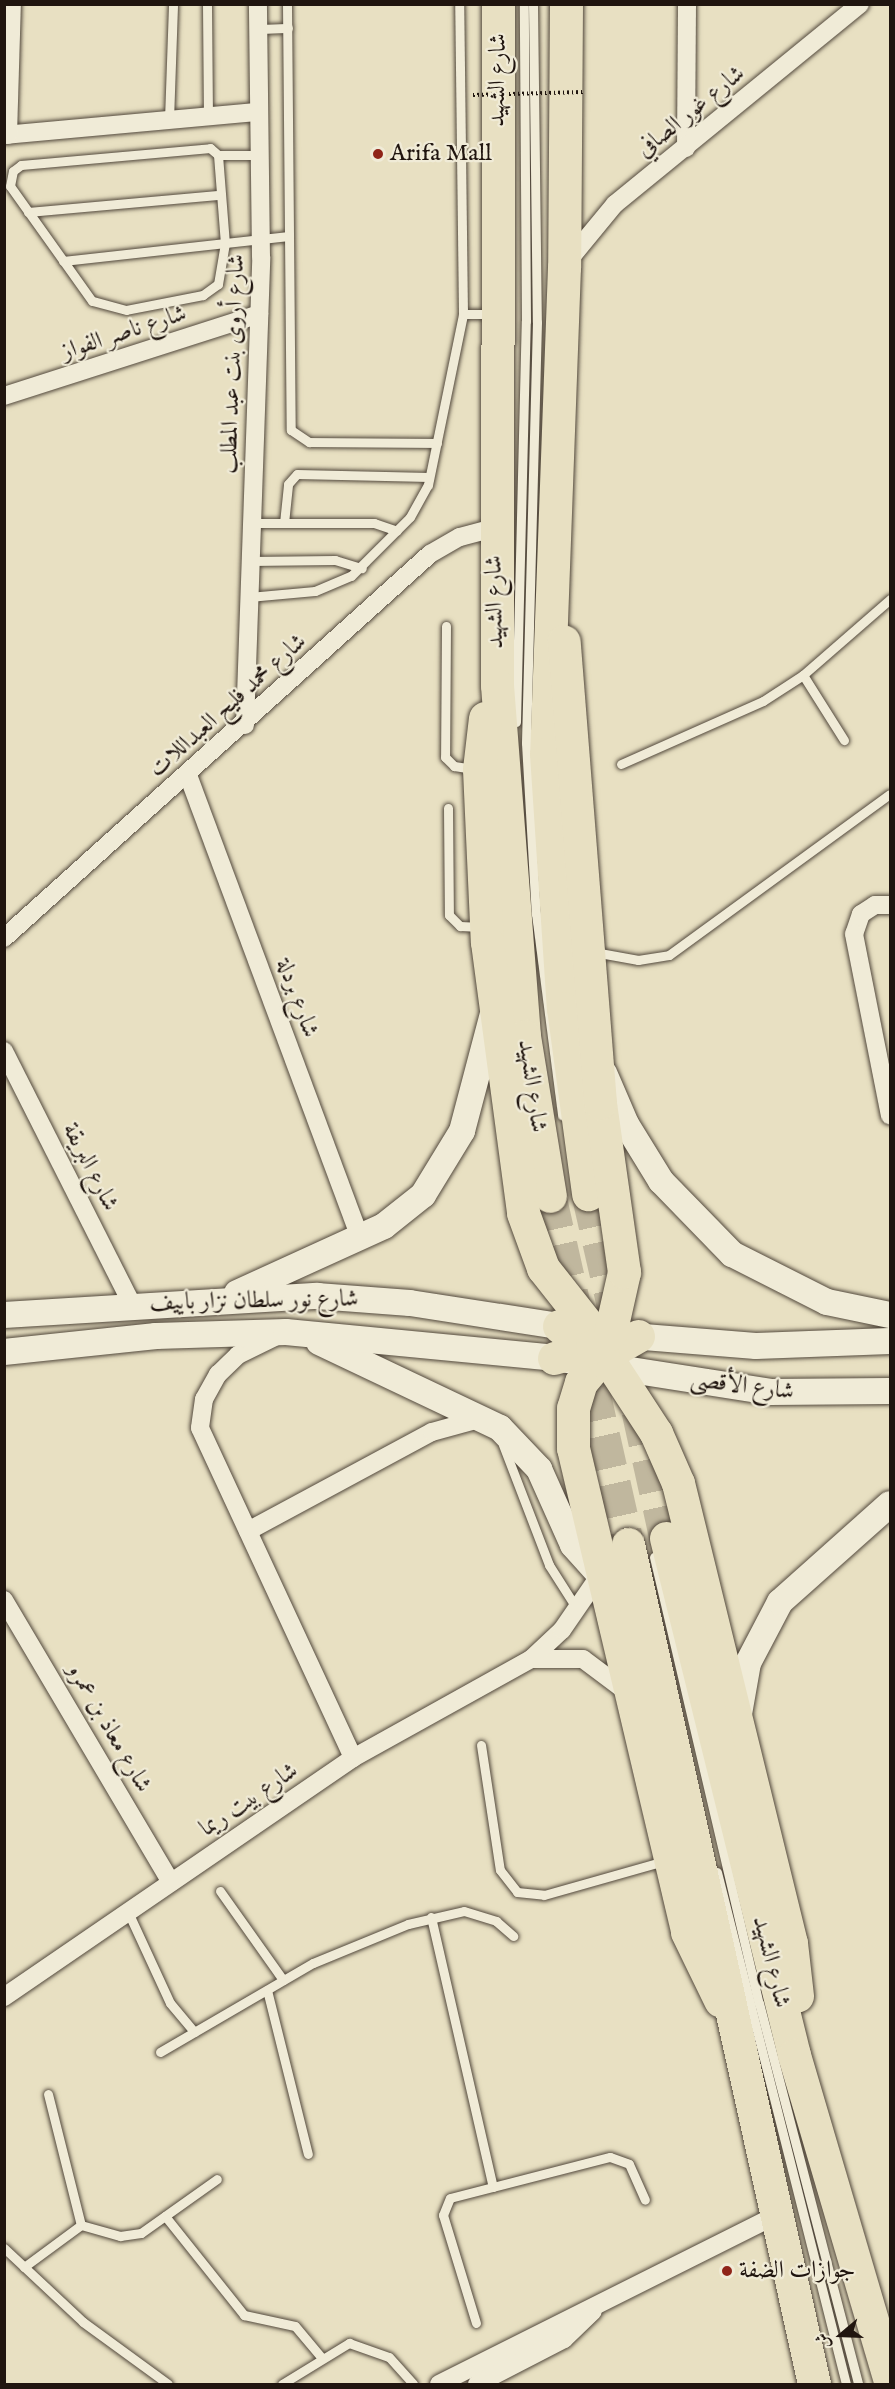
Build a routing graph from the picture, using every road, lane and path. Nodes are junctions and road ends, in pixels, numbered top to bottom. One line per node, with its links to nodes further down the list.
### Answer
1 (12, 4): 21 (street)
2 (173, 4): 20 (lane)
3 (207, 4): 19 (lane)
4 (258, 4): 15 (street, شارع أروى بنت عبد المطلب)
5 (287, 4): 14 (lane)
6 (459, 4): 32 (lane)
7 (498, 4): 33 (highway, شارع الشهيد)
8 (524, 4): 9 (lane)
9 (533, 4)
10 (566, 4): 31 (highway, شارع الشهيد)
11 (687, 4): 22 (street)
12 (860, 4): 13 (street, شارع غور الصافي)
13 (845, 11): 22 (street, شارع غور الصافي)
14 (288, 28): 15 (lane); 27 (lane)
15 (258, 29): 18 (street, شارع أروى بنت عبد المطلب)
16 (583, 92): 17 (path, bridge)
17 (473, 95)
18 (259, 112): 19 (street); 23 (street, شارع أروى بنت عبد المطلب)
19 (208, 117): 20 (street)
20 (168, 120): 21 (street)
21 (6, 135)
22 (686, 148): 31 (street, شارع غور الصافي)
23 (260, 155): 24 (lane); 28 (street, شارع أروى بنت عبد المطلب)
24 (218, 156): 25 (lane); 26 (lane)
25 (220, 195): 26 (lane); 29 (lane)
26 (28, 212): 30 (lane)
27 (289, 236): 28 (lane); 36 (lane)
28 (261, 240): 29 (lane); 34 (street, شارع أروى بنت عبد المطلب)
29 (225, 243): 30 (lane); 30 (lane)
30 (63, 261)
31 (564, 267): 44 (highway, شارع الشهيد)
32 (463, 314): 33 (lane); 36 (lane)
33 (495, 314): 40 (highway, شارع الشهيد)
34 (259, 315): 35 (street, شارع ناصر الفواز); 38 (street, شارع أروى بنت عبد المطلب)
35 (4, 396)
36 (437, 443): 37 (lane)
37 (429, 477): 39 (lane); 41 (lane)
38 (252, 523): 39 (lane); 42 (street, شارع أروى بنت عبد المطلب)
39 (284, 523): 41 (lane)
40 (493, 528): 49 (highway, شارع الشهيد); 50 (street, شارع محمد فليح العبداللات)
41 (397, 531): 43 (lane)
42 (250, 561): 43 (lane); 45 (street, شارع أروى بنت عبد المطلب)
43 (362, 568): 45 (lane)
44 (551, 572): 60 (highway); 66 (highway, شارع الشهيد)
45 (249, 597): 50 (street, شارع أروى بنت عبد المطلب)
46 (891, 599): 48 (lane)
47 (446, 626): 53 (lane)
48 (803, 675): 51 (lane); 52 (lane)
49 (497, 685): 53 (highway); 66 (highway, شارع الشهيد)
50 (245, 725): 54 (street, شارع محمد فليح العبداللات)
51 (844, 740)
52 (621, 764)
53 (479, 769): 58 (highway)
54 (188, 775): 59 (street, شارع محمد فليح العبداللات); 67 (street, شارع بردلة)
55 (891, 794): 60 (lane)
56 (448, 808): 58 (lane)
57 (891, 905): 64 (street)
58 (486, 926): 61 (highway)
59 (4, 938)
60 (589, 954): 63 (highway)
61 (494, 1009): 67 (main road); 74 (highway)
62 (4, 1051): 69 (street, شارع البريقة)
63 (597, 1054): 70 (main road); 74 (highway)
64 (891, 1114)
65 (570, 1159): 66 (lane)
66 (572, 1195)
67 (360, 1237): 68 (main road)
68 (223, 1299): 69 (main road, شارع نور سلطان نزار باييف); 74 (main road, شارع نور سلطان نزار باييف)
69 (132, 1304): 71 (main road, شارع نور سلطان نزار باييف)
70 (891, 1315)
71 (4, 1316)
72 (293, 1333): 75 (main road, شارع نور سلطان نزار باييف); 76 (main road, شارع نور سلطان نزار باييف); 78 (main road); 80 (street)
73 (891, 1341): 74 (main road, شارع الأقصى)
74 (604, 1348): 76 (highway); 77 (main road, شارع الأقصى); 82 (highway); 87 (highway)
75 (4, 1352)
76 (554, 1358)
77 (891, 1391)
78 (486, 1418): 80 (street); 82 (main road); 84 (lane)
79 (891, 1504): 87 (main road)
80 (248, 1531): 89 (street)
81 (646, 1541): 99 (highway, شارع الشهيد); 102 (highway, شارع الشهيد); 123 (lane); 124 (lane)
82 (600, 1575): 84 (street, شارع بيت ريما); 86 (highway)
83 (4, 1600): 91 (street, شارع معاذ بن عمرو)
84 (577, 1609): 85 (street, شارع بيت ريما)
85 (531, 1659): 86 (street, شارع بيت ريما); 89 (street, شارع بيت ريما)
86 (631, 1696): 90 (highway)
87 (739, 1732): 102 (highway)
88 (481, 1745): 90 (lane)
89 (352, 1758): 91 (street, شارع بيت ريما)
90 (670, 1859): 99 (highway)
91 (171, 1882): 93 (street, شارع بيت ريما)
92 (220, 1891): 96 (lane)
93 (128, 1912): 98 (street, شارع بيت ريما); 100 (lane)
94 (431, 1917): 95 (lane); 96 (lane); 106 (lane)
95 (513, 1936)
96 (283, 1980): 97 (lane)
97 (267, 1990): 100 (lane); 104 (lane)
98 (4, 1997)
99 (734, 2018): 108 (highway, شارع الشهيد)
100 (194, 2032): 101 (lane)
101 (160, 2052)
102 (794, 2055): 116 (highway, شارع الشهيد)
103 (48, 2094): 110 (lane)
104 (308, 2154)
105 (217, 2179): 109 (lane)
106 (493, 2187): 107 (lane); 114 (lane)
107 (645, 2200)
108 (777, 2215): 113 (street); 122 (highway, شارع الشهيد)
109 (165, 2216): 110 (lane); 115 (lane)
110 (81, 2225): 112 (lane)
111 (4, 2248): 112 (lane)
112 (24, 2266): 117 (lane)
113 (593, 2311): 120 (street); 121 (street)
114 (476, 2323)
115 (321, 2357): 118 (lane); 119 (lane)
116 (891, 2382)
117 (168, 2385)
118 (282, 2385)
119 (413, 2385)
120 (439, 2385)
121 (477, 2385)
122 (814, 2385)
123 (846, 2385)
124 (858, 2385)

